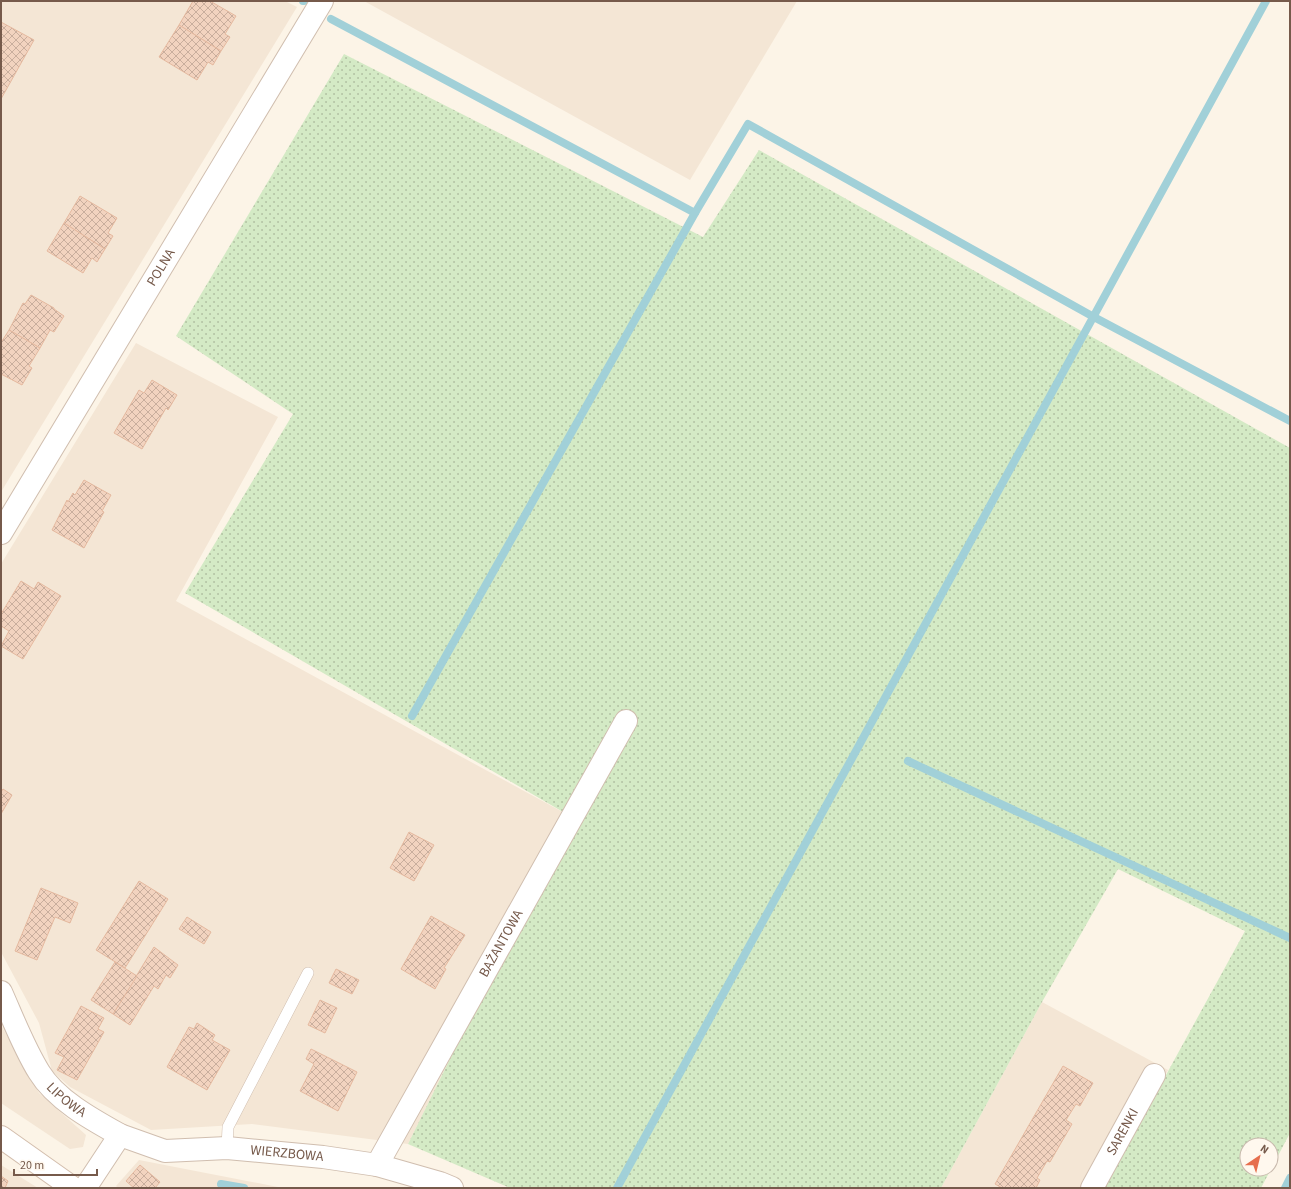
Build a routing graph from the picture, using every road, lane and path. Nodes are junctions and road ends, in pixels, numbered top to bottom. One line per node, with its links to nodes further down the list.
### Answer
1 (322, 1): 2 (street, POLNA)
2 (1, 533)
3 (626, 721): 10 (street, BAŻANTOWA)
4 (308, 973): 9 (lane)
5 (1, 992): 7 (street, LIPOWA)
6 (1154, 1075): 14 (street, SARENKI)
7 (120, 1135): 9 (street, WIERZBOWA); 12 (street)
8 (1, 1137): 11 (street)
9 (227, 1148): 10 (street, WIERZBOWA)
10 (377, 1165): 13 (street, WIERZBOWA)
11 (73, 1188)
12 (85, 1188)
13 (452, 1188)
14 (1092, 1188)

